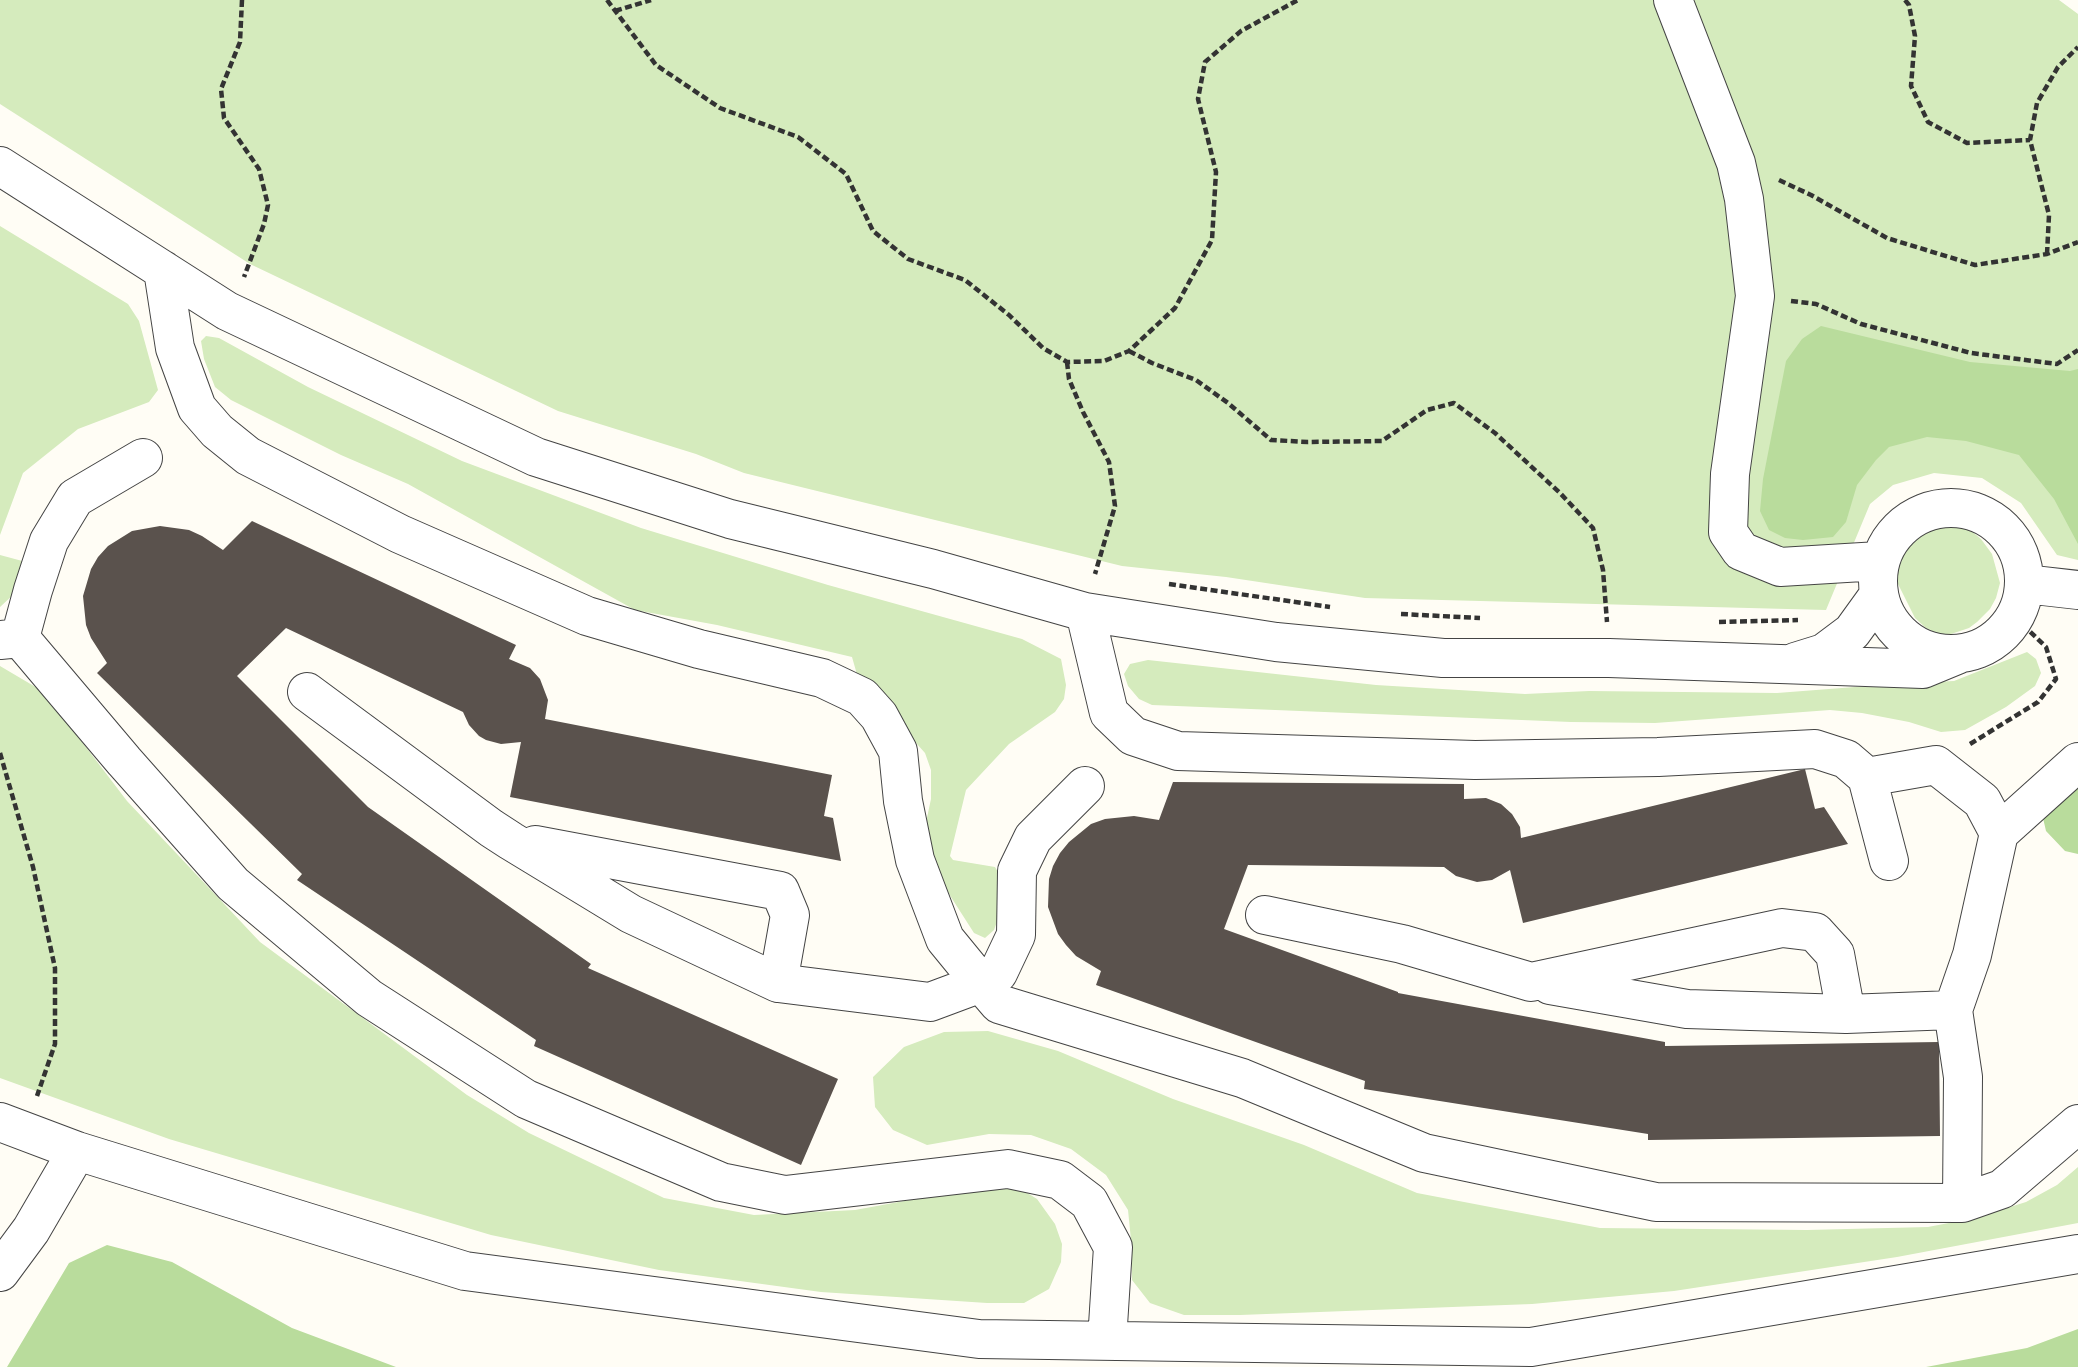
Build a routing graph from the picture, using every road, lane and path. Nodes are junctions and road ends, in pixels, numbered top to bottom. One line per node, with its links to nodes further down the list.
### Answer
1 (242, 0): 16 (path)
2 (607, 0): 7 (path)
3 (651, 0): 7 (path)
4 (1298, 0): 18 (path)
5 (1673, 0): 10 (street)
6 (1905, 0): 9 (path)
7 (615, 11): 19 (path)
8 (2078, 47): 9 (path)
9 (2030, 140): 13 (path)
10 (1736, 163): 13 (path); 15 (street)
11 (0, 166): 14 (street)
12 (2078, 242): 13 (path)
13 (2047, 254)
14 (163, 270): 16 (street); 47 (street)
15 (1755, 296): 17 (path); 24 (street)
16 (227, 311): 27 (street)
17 (2078, 350)
18 (1129, 351): 19 (path); 33 (path)
19 (1067, 362): 21 (path)
20 (143, 458): 31 (street)
21 (1108, 576)
22 (1162, 583): 26 (path)
23 (2078, 590): 25 (street)
24 (1873, 592): 25 (street); 30 (path); 32 (street); 34 (street)
25 (2020, 601): 32 (street); 38 (path)
26 (1338, 608)
27 (1085, 612): 33 (street); 39 (street)
28 (1392, 613): 29 (path)
29 (1486, 618)
30 (1714, 622)
31 (10, 639): 57 (street)
32 (1957, 655): 34 (street)
33 (1609, 658): 34 (street)
34 (1787, 664)
35 (307, 692): 42 (street)
36 (0, 753): 51 (path)
37 (2078, 762): 41 (street)
38 (1936, 765): 39 (street); 41 (street)
39 (1867, 777): 43 (street)
40 (1084, 786): 47 (street)
41 (1999, 833): 48 (street)
42 (511, 841): 46 (street); 46 (street)
43 (1889, 861)
44 (1265, 915): 45 (street)
45 (1531, 982): 49 (street); 49 (street)
46 (778, 983): 47 (street)
47 (981, 984): 53 (street)
48 (1953, 1010): 49 (street); 53 (street)
49 (1846, 1014)
50 (2078, 1124): 53 (street)
51 (12, 1127): 52 (street)
52 (77, 1151): 54 (street); 57 (street)
53 (1962, 1203)
54 (16, 1227): 56 (street)
55 (2078, 1254): 57 (street)
56 (0, 1272)
57 (1107, 1341)

